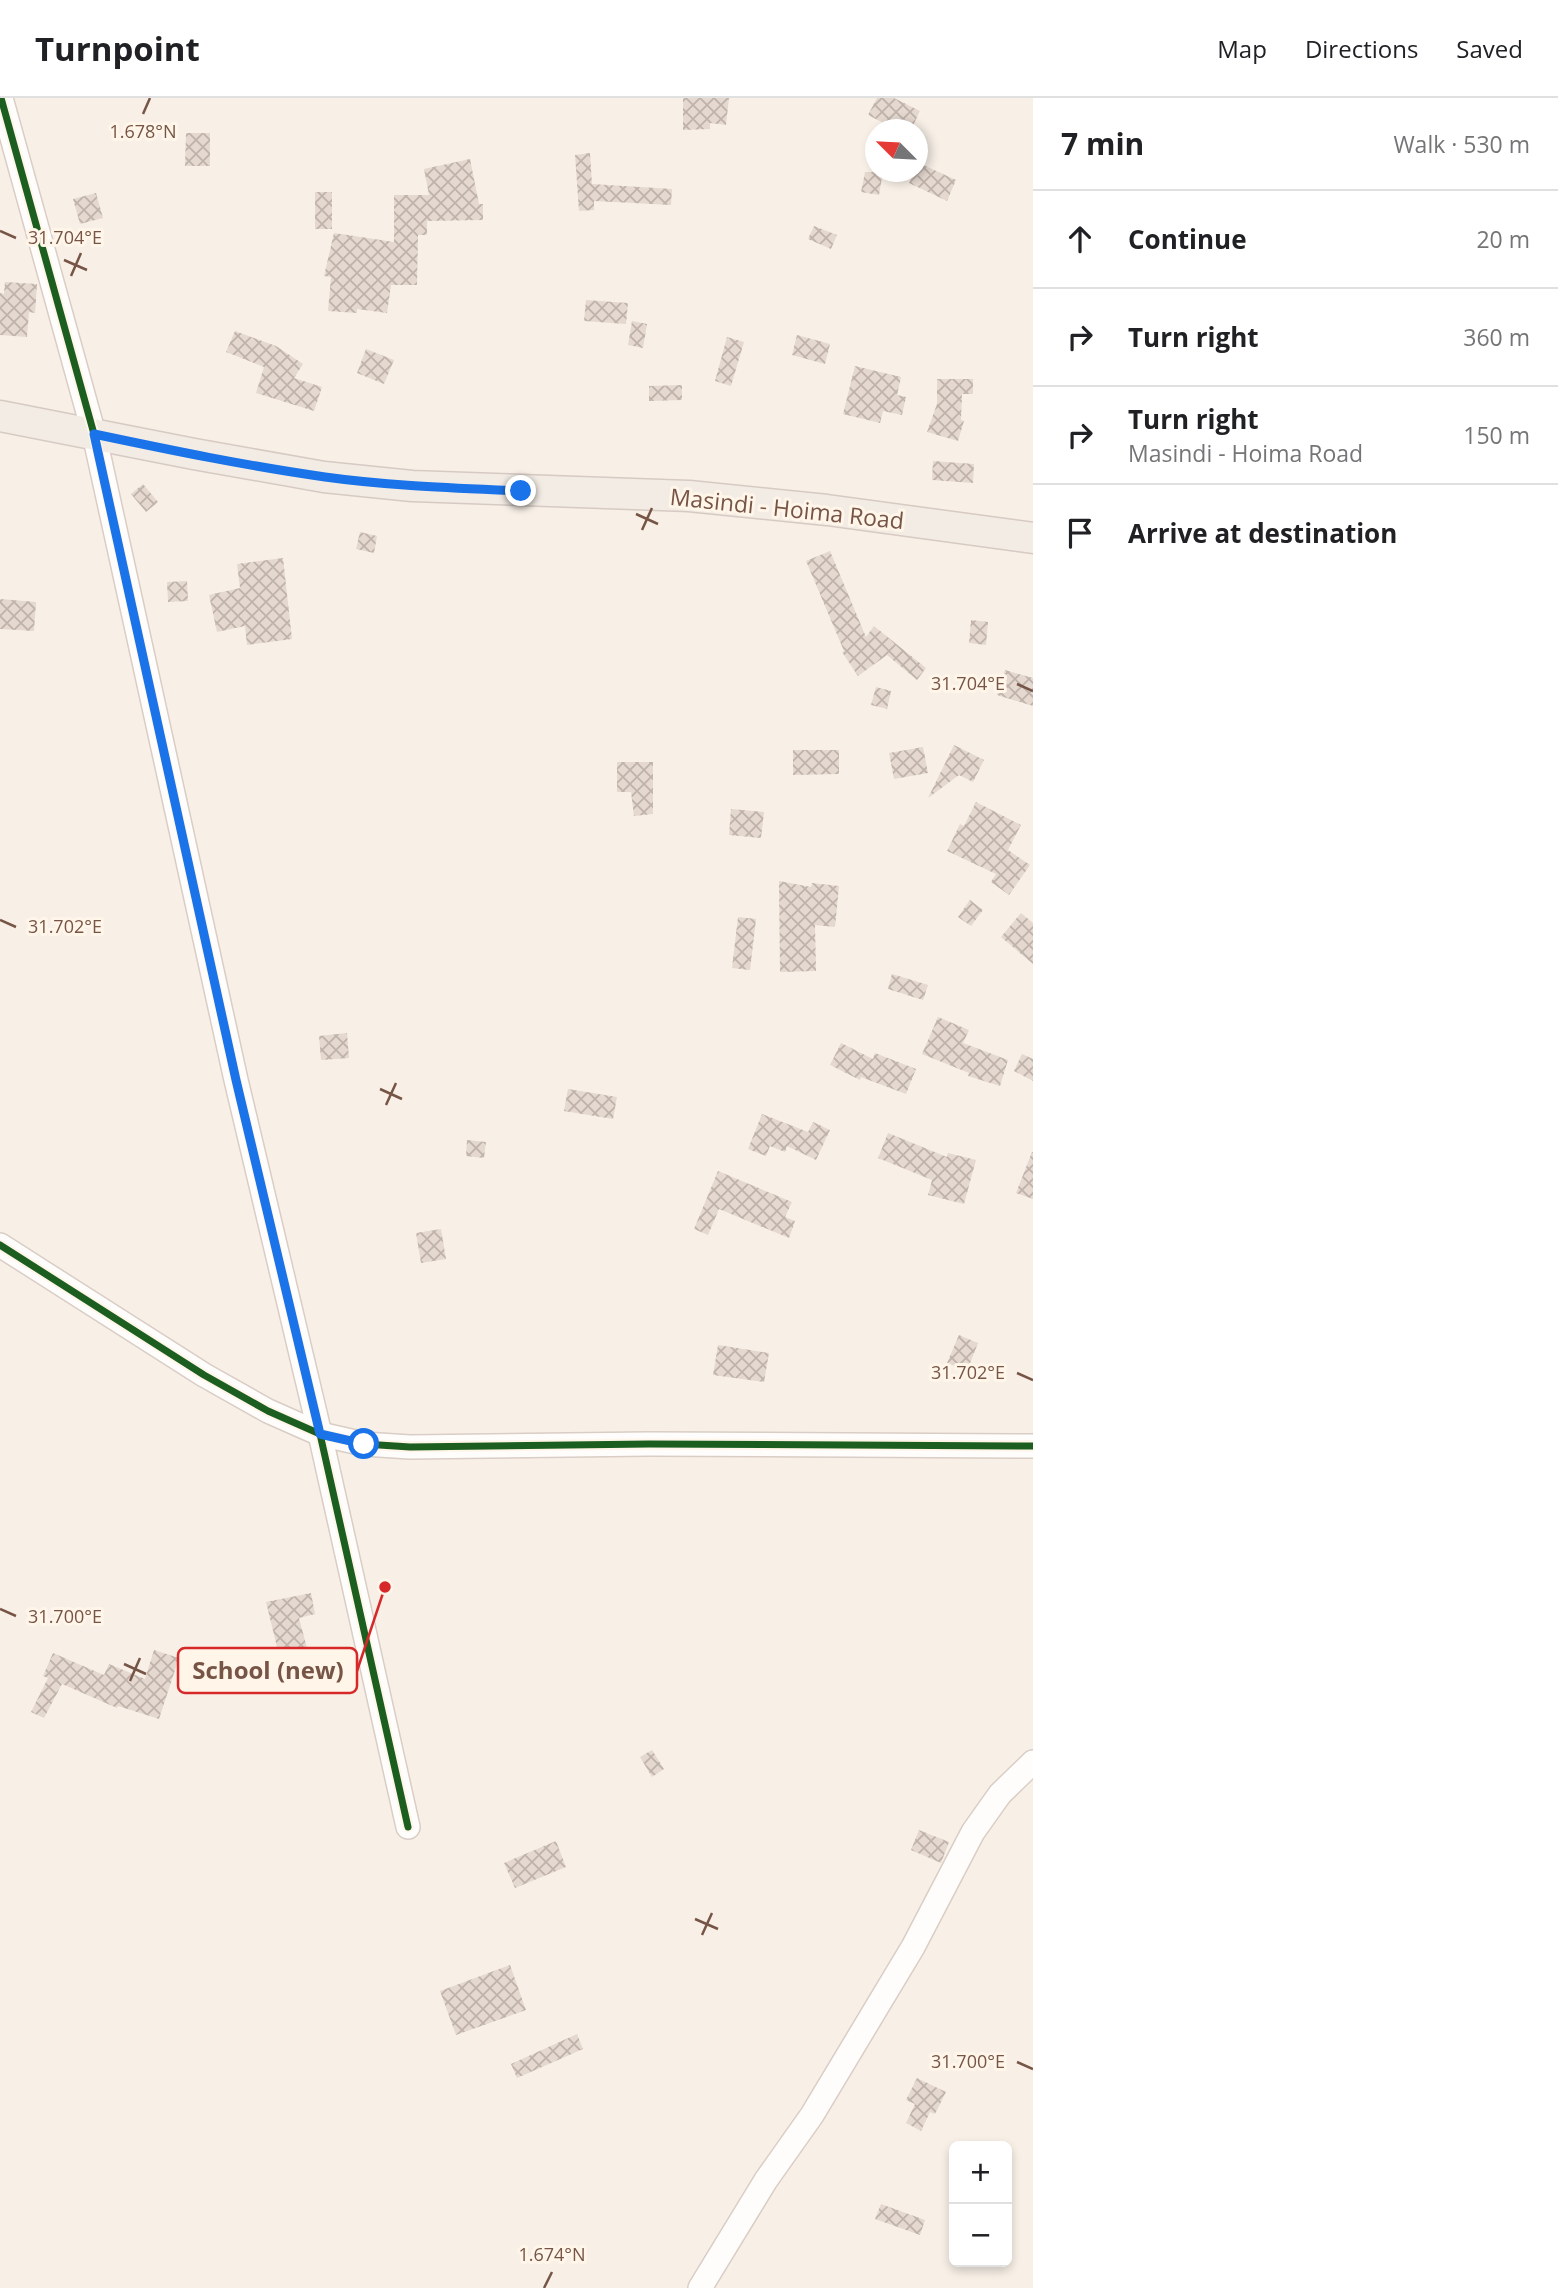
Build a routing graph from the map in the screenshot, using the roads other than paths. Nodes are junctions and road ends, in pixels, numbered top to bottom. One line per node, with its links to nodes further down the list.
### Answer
1 (1, 98): 3 (street)
2 (0, 416): 3 (main road, Masindi - Hoima Road)
3 (94, 434): 4 (main road, Masindi - Hoima Road); 6 (street)
4 (1033, 538)
5 (0, 1245): 6 (street)
6 (320, 1434): 7 (street); 9 (street)
7 (1033, 1446)
8 (1033, 1762): 10 (street)
9 (408, 1827)
10 (700, 2288)

